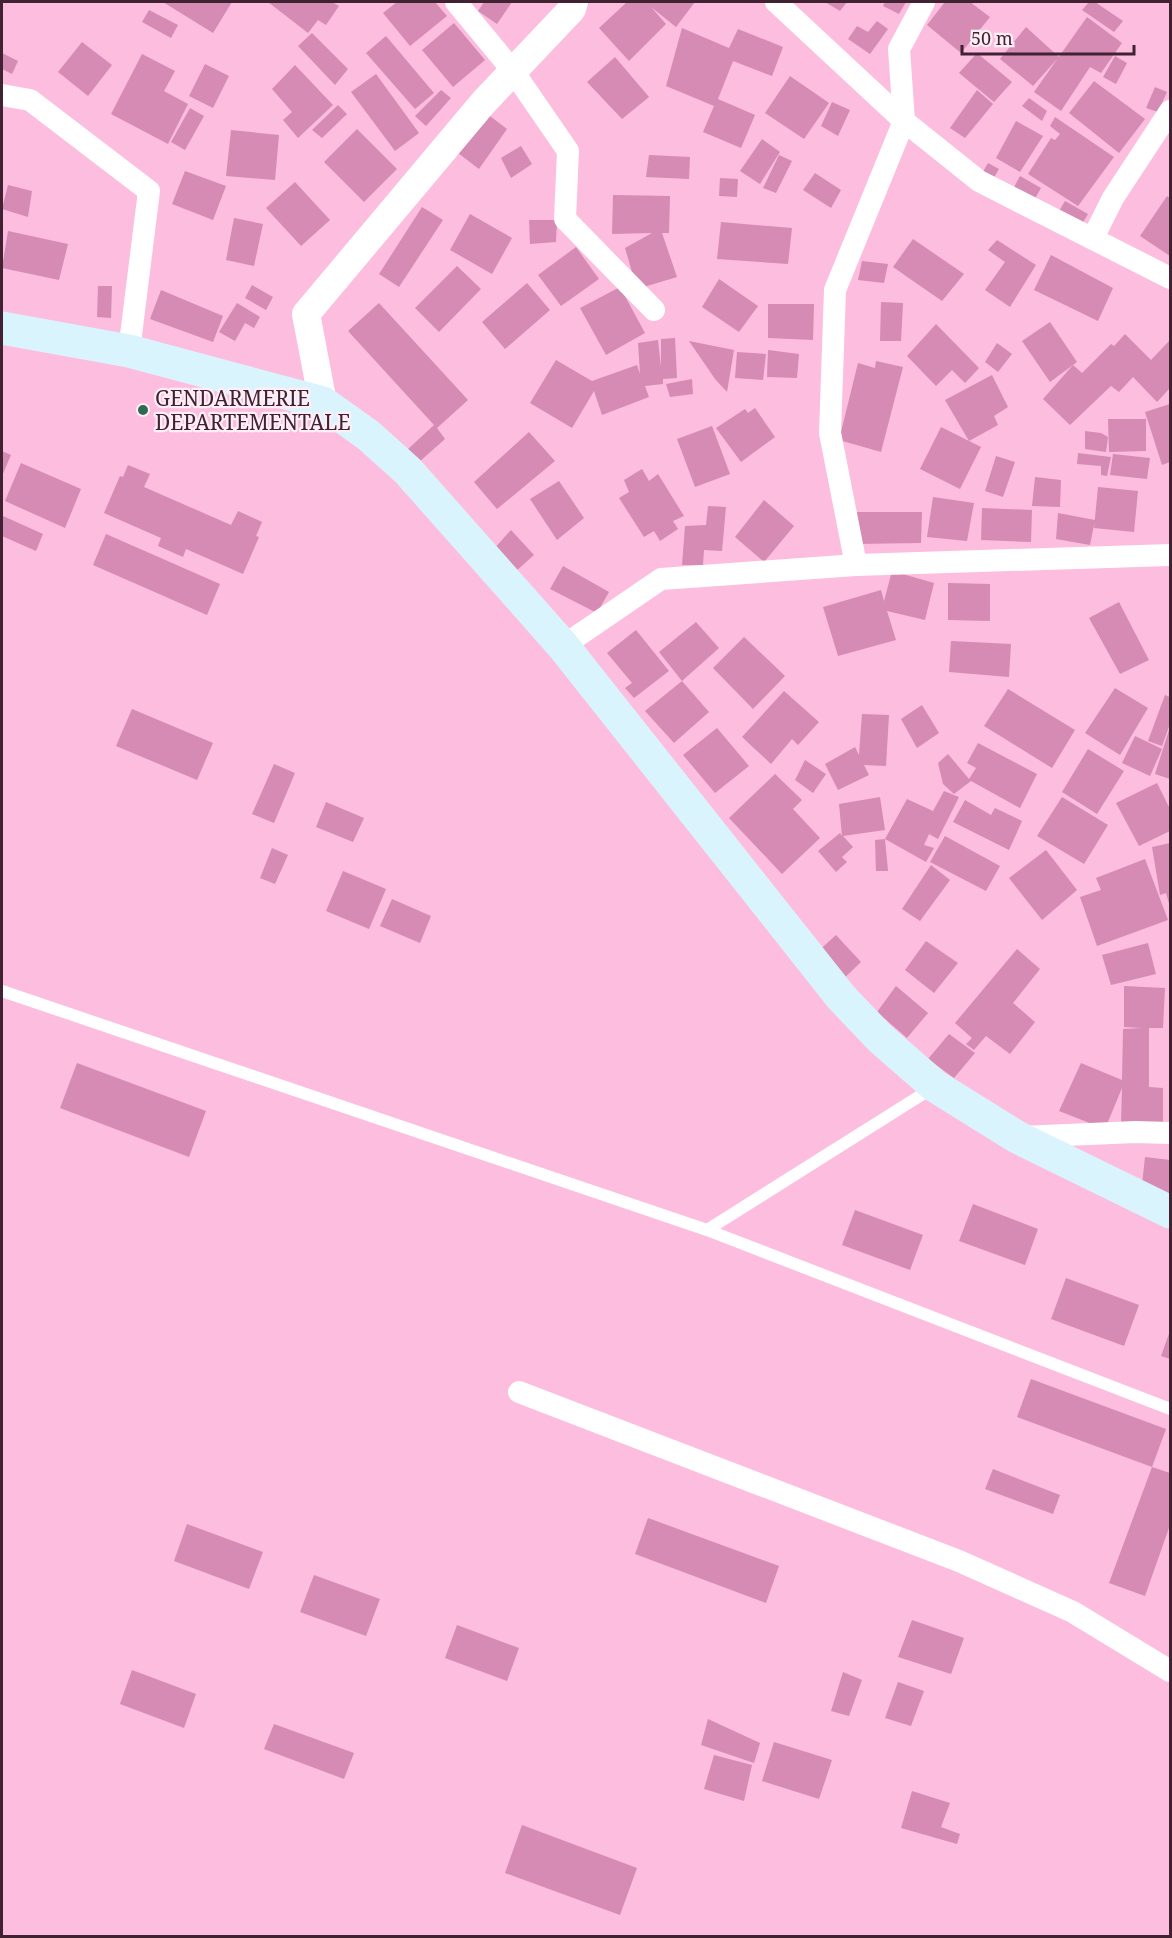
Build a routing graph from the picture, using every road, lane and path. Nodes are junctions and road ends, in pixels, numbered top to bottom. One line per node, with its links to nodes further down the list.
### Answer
1 (456, 2): 5 (street)
2 (574, 2): 5 (street)
3 (776, 2): 8 (street)
4 (924, 2): 8 (street)
5 (513, 71): 11 (street); 14 (street)
6 (2, 95): 13 (street)
7 (1170, 111): 9 (street)
8 (904, 121): 9 (street); 16 (street)
9 (1093, 238): 10 (street)
10 (1170, 278)
11 (654, 310)
12 (2, 328): 13 (main road)
13 (129, 351): 14 (main road)
14 (323, 403): 17 (main road)
15 (1170, 555): 16 (street)
16 (856, 565): 17 (street)
17 (563, 646): 19 (main road)
18 (2, 991): 23 (lane)
19 (935, 1086): 21 (main road); 23 (lane)
20 (1170, 1133): 21 (street)
21 (1017, 1137): 22 (main road)
22 (1170, 1212)
23 (707, 1230): 25 (lane)
24 (519, 1392): 26 (street)
25 (1170, 1409)
26 (1170, 1671)

